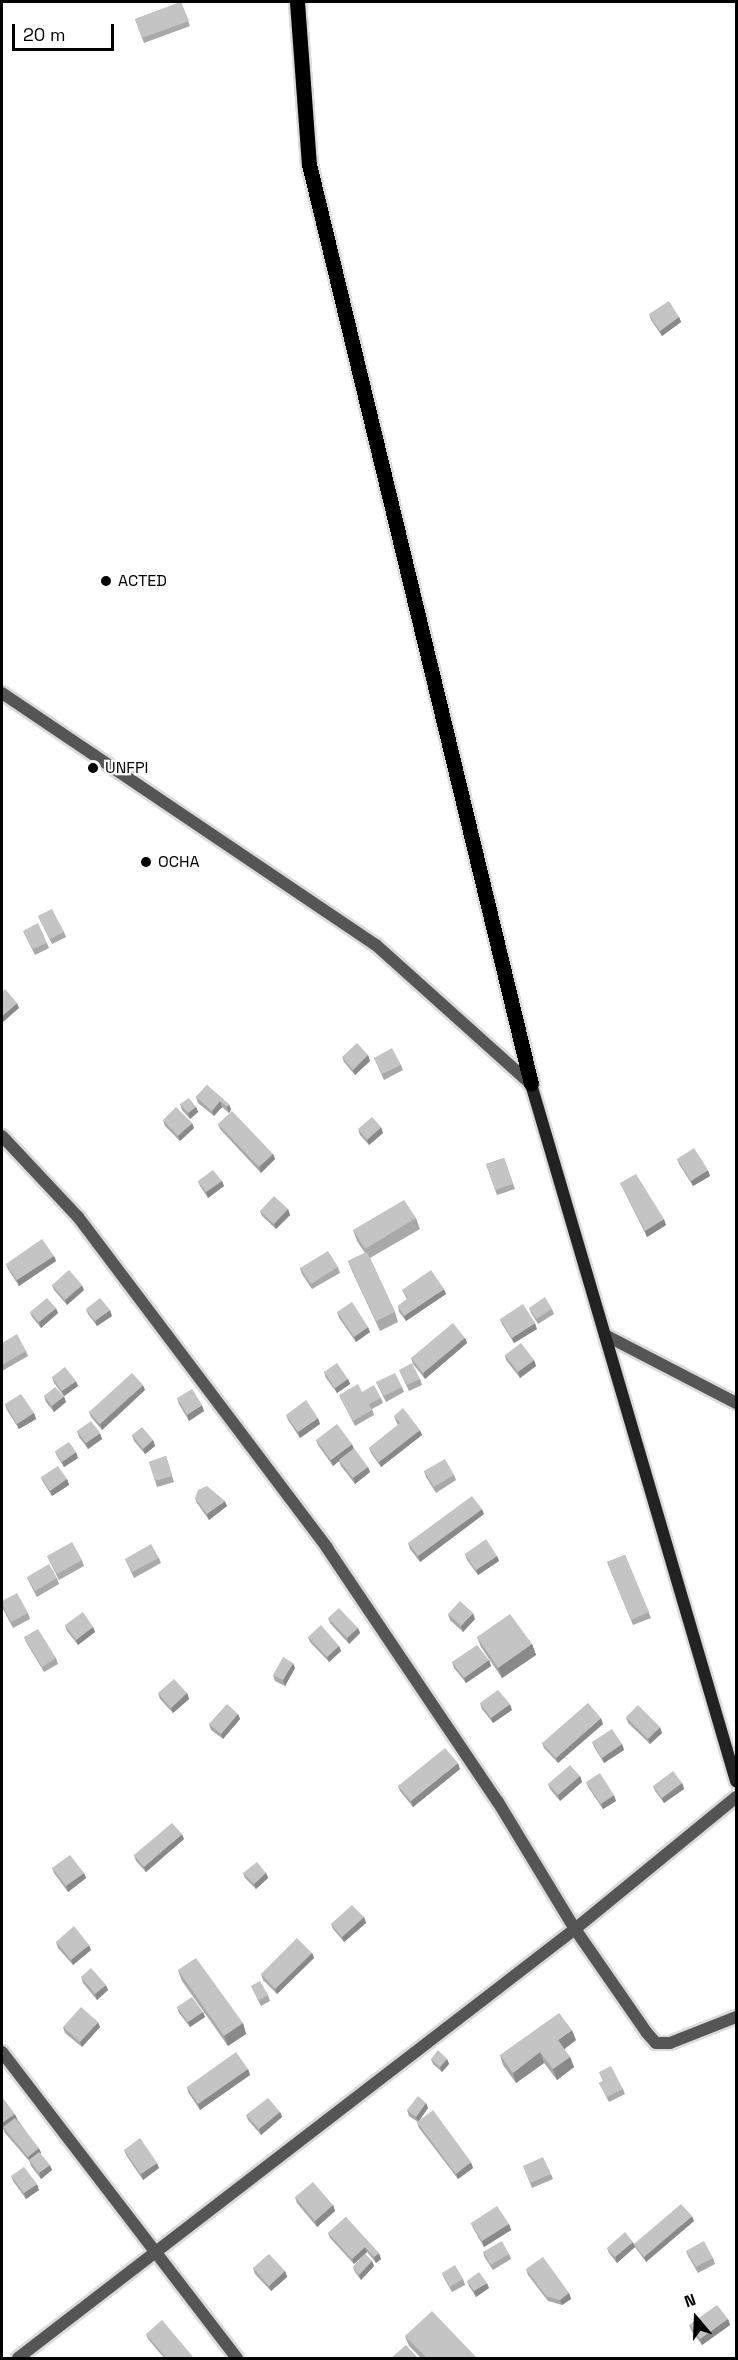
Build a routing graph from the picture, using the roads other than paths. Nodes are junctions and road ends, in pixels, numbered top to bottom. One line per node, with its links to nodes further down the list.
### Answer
1 (297, 2): 3 (main road)
2 (2, 693): 3 (street)
3 (531, 1084): 5 (main road)
4 (2, 1136): 9 (street)
5 (605, 1335): 6 (street); 7 (main road)
6 (736, 1403)
7 (736, 1781)
8 (736, 1797): 9 (street)
9 (575, 1929): 10 (street); 12 (street)
10 (736, 2017)
11 (2, 2052): 12 (street)
12 (155, 2252): 13 (street); 14 (street)
13 (18, 2358)
14 (237, 2358)

